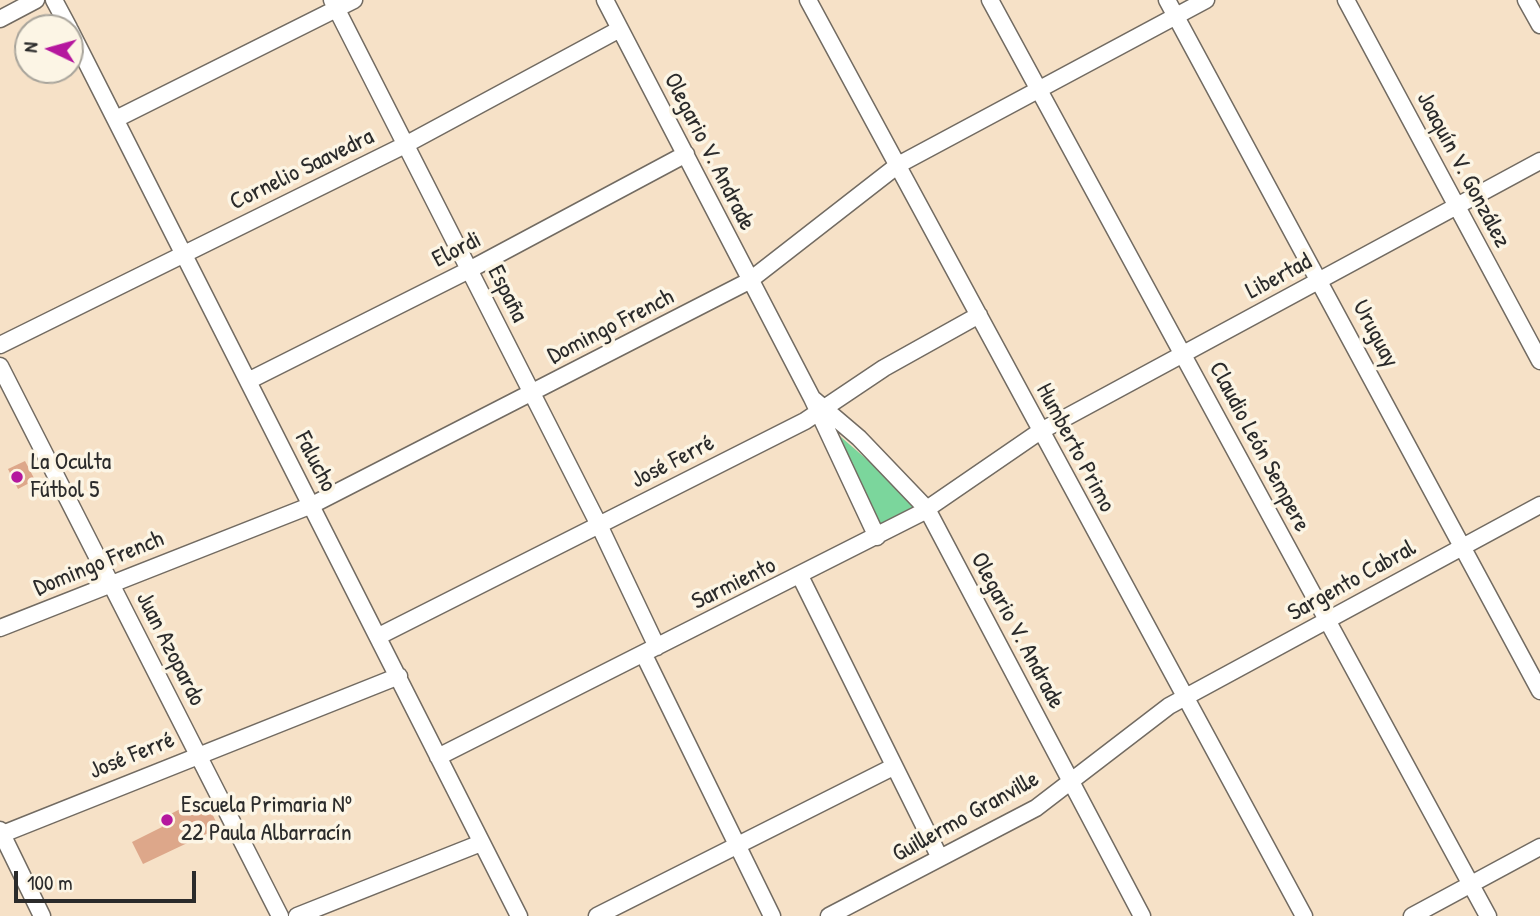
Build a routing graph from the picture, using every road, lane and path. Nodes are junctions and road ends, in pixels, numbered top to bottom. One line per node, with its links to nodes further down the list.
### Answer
1 (36, 0): 12 (street)
2 (354, 0): 10 (street)
3 (605, 0): 14 (street, Olegario V. Andrade)
4 (808, 0): 21 (street, Humberto Primo)
5 (990, 0): 16 (street, Claudio León Sempere)
6 (1167, 0): 11 (street, Uruguay)
7 (1206, 0): 11 (street, Domingo French)
8 (1346, 0): 22 (street, Joaquín V. González)
9 (1526, 0): 13 (street)
10 (334, 4): 17 (street); 18 (street, España)
11 (1176, 16): 16 (street, Domingo French); 26 (street, Uruguay)
12 (0, 19)
13 (1540, 25)
14 (620, 29): 18 (street, Cornelio Saavedra); 19 (street, Olegario V. Andrade)
15 (84, 58): 17 (street, Falucho)
16 (1038, 90): 21 (street, Domingo French); 29 (street, Claudio León Sempere)
17 (116, 119): 23 (street, Falucho)
18 (405, 145): 23 (street, Cornelio Saavedra); 24 (street, España)
19 (686, 154): 24 (street, Elordi); 25 (street, Olegario V. Andrade)
20 (1540, 161): 22 (street, Libertad)
21 (898, 165): 25 (street, Domingo French); 27 (street, Humberto Primo)
22 (1455, 205): 26 (street, Libertad); 30 (street, Joaquín V. González)
23 (182, 254): 28 (street, Cornelio Saavedra); 32 (street, Falucho)
24 (469, 270): 32 (street, Elordi); 33 (street, España)
25 (749, 281): 33 (street, Domingo French); 34 (street, Olegario V. Andrade)
26 (1321, 281): 29 (street, Libertad); 41 (street, Uruguay)
27 (979, 315): 34 (street, José Ferré); 35 (street, Humberto Primo)
28 (0, 345)
29 (1183, 354): 35 (street, Libertad); 44 (street, Claudio León Sempere)
30 (1540, 361)
31 (0, 366): 43 (street, Juan Azopardo)
32 (248, 381): 36 (street, Falucho)
33 (532, 393): 36 (street, Domingo French); 39 (street, España)
34 (819, 406): 38 (street, Olegario V. Andrade); 39 (street, José Ferré); 40 (street, Olegario V. Andrade)
35 (1039, 432): 38 (street, Sarmiento); 50 (street, Humberto Primo)
36 (312, 505): 43 (street, Domingo French); 46 (street, Falucho)
37 (1540, 505): 41 (street, Sargento Cabral)
38 (927, 509): 40 (street, Sarmiento); 54 (street, Olegario V. Andrade)
39 (599, 525): 46 (street, José Ferré); 47 (street, España)
40 (877, 537): 42 (street, Sarmiento)
41 (1462, 546): 44 (street, Sargento Cabral); 49 (street, Uruguay)
42 (800, 576): 47 (street, Sarmiento); 53 (street)
43 (111, 583): 45 (street, Domingo French); 51 (street, Juan Azopardo)
44 (1327, 621): 50 (street, Sargento Cabral); 60 (street, Claudio León Sempere)
45 (0, 628)
46 (379, 636): 48 (street, Falucho)
47 (651, 651): 52 (street, Sarmiento); 57 (street, España)
48 (399, 676): 51 (street, José Ferré); 52 (street, Falucho)
49 (1540, 691)
50 (1185, 697): 54 (street, Guillermo Granville); 69 (street, Humberto Primo)
51 (198, 754): 55 (street, José Ferré); 62 (street, Juan Azopardo)
52 (439, 757): 56 (street, Falucho)
53 (893, 766): 57 (street); 59 (street)
54 (1071, 782): 59 (street, Guillermo Granville); 68 (street, Olegario V. Andrade)
55 (1, 833): 61 (street)
56 (481, 843): 63 (street); 64 (street, Falucho)
57 (737, 846): 65 (street); 66 (street, España)
58 (1540, 847): 60 (street)
59 (940, 858): 67 (street, Guillermo Granville)
60 (1471, 885): 70 (street); 71 (street, Claudio León Sempere)
61 (42, 916)
62 (280, 916)
63 (297, 916)
64 (519, 916)
65 (597, 916)
66 (772, 916)
67 (829, 916)
68 (1142, 916)
69 (1304, 916)
70 (1412, 916)
71 (1488, 916)

